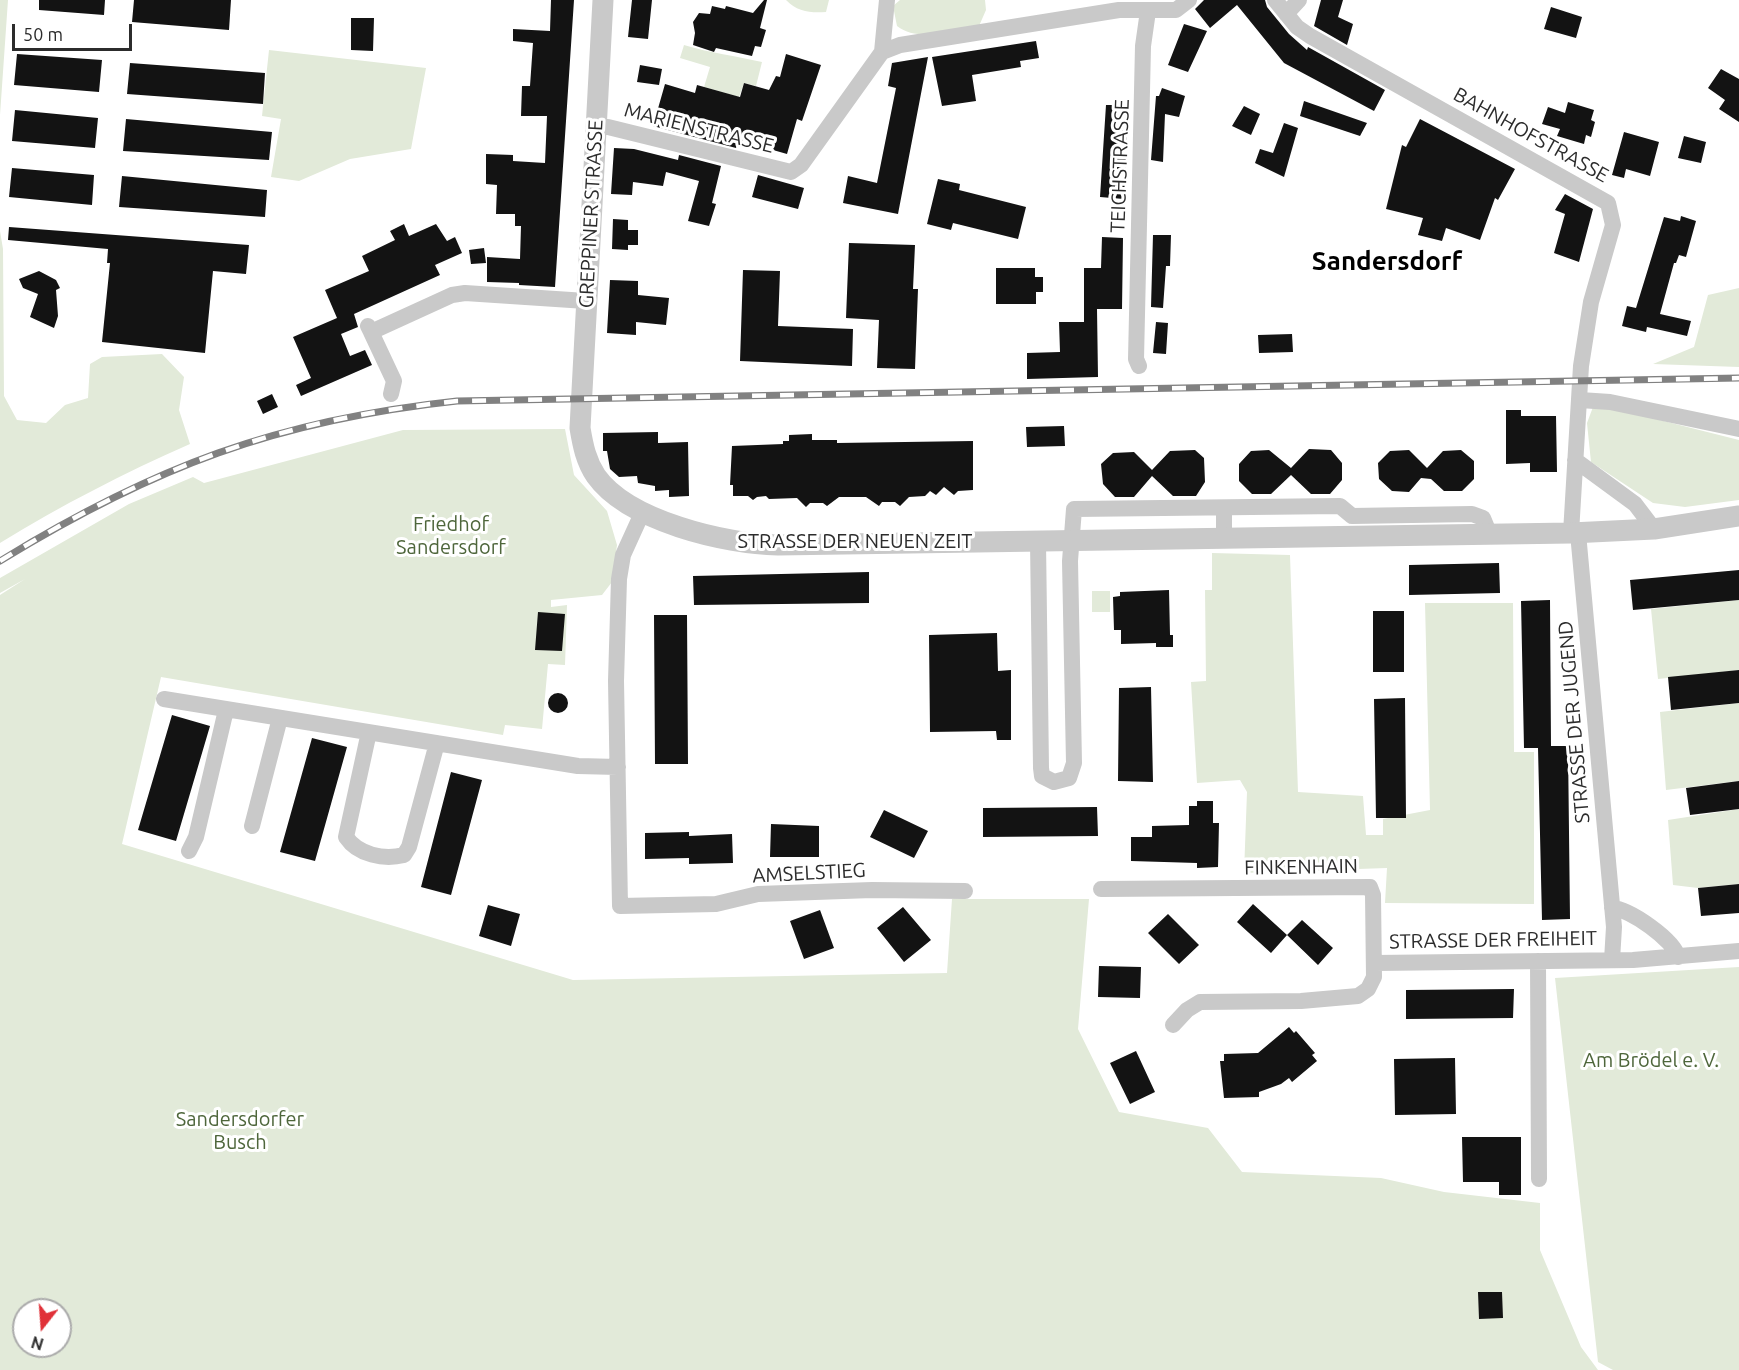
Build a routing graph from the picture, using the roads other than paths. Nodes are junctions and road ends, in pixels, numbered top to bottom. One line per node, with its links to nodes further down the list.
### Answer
1 (603, 0): 9 (street, GREPPINER STRASSE)
2 (887, 0): 8 (street)
3 (1189, 0): 6 (street)
4 (1275, 0): 7 (street, BAHNHOFSTRASSE)
5 (1299, 0): 7 (street)
6 (1148, 11): 8 (street); 11 (street, TEICHSTRASSE)
7 (1286, 14): 13 (street, BAHNHOFSTRASSE)
8 (882, 52): 9 (street, MARIENSTRASSE)
9 (596, 127): 10 (street, GREPPINER STRASSE)
10 (586, 302): 12 (street); 14 (street, GREPPINER STRASSE)
11 (1139, 366)
12 (391, 394)
13 (1580, 400): 15 (street); 16 (street, BAHNHOFSTRASSE)
14 (580, 428): 18 (street, STRASSE DER NEUEN ZEIT)
15 (1739, 429)
16 (1575, 460): 21 (street); 22 (street, BAHNHOFSTRASSE)
17 (1224, 507): 19 (street); 25 (street); 26 (street)
18 (643, 511): 27 (street, STRASSE DER NEUEN ZEIT); 33 (street)
19 (1352, 516): 23 (street); 24 (street)
20 (1739, 516): 21 (street, STRASSE DER NEUEN ZEIT)
21 (1654, 529): 22 (street, STRASSE DER NEUEN ZEIT)
22 (1574, 533): 23 (street, STRASSE DER NEUEN ZEIT); 38 (street, STRASSE DER JUGEND)
23 (1490, 535): 24 (street, STRASSE DER NEUEN ZEIT)
24 (1345, 537): 25 (street, STRASSE DER NEUEN ZEIT)
25 (1224, 538): 26 (street, STRASSE DER NEUEN ZEIT)
26 (1074, 540): 27 (street, STRASSE DER NEUEN ZEIT); 27 (street)
27 (1038, 541)
28 (164, 699): 29 (street)
29 (226, 710): 30 (street); 35 (street)
30 (280, 718): 31 (street); 34 (street)
31 (369, 732): 32 (street); 32 (street)
32 (437, 743): 33 (street)
33 (618, 766): 37 (street, AMSELSTIEG)
34 (252, 826)
35 (189, 851)
36 (1101, 890): 43 (street, FINKENHAIN)
37 (965, 891)
38 (1612, 908): 40 (street); 41 (street, STRASSE DER JUGEND)
39 (1739, 951): 40 (street, STRASSE DER FREIHEIT)
40 (1678, 957): 41 (street, STRASSE DER FREIHEIT)
41 (1612, 960): 42 (street, STRASSE DER FREIHEIT)
42 (1538, 961): 43 (street, STRASSE DER FREIHEIT); 45 (street)
43 (1375, 963): 44 (street, FINKENHAIN)
44 (1173, 1025)
45 (1539, 1179)

